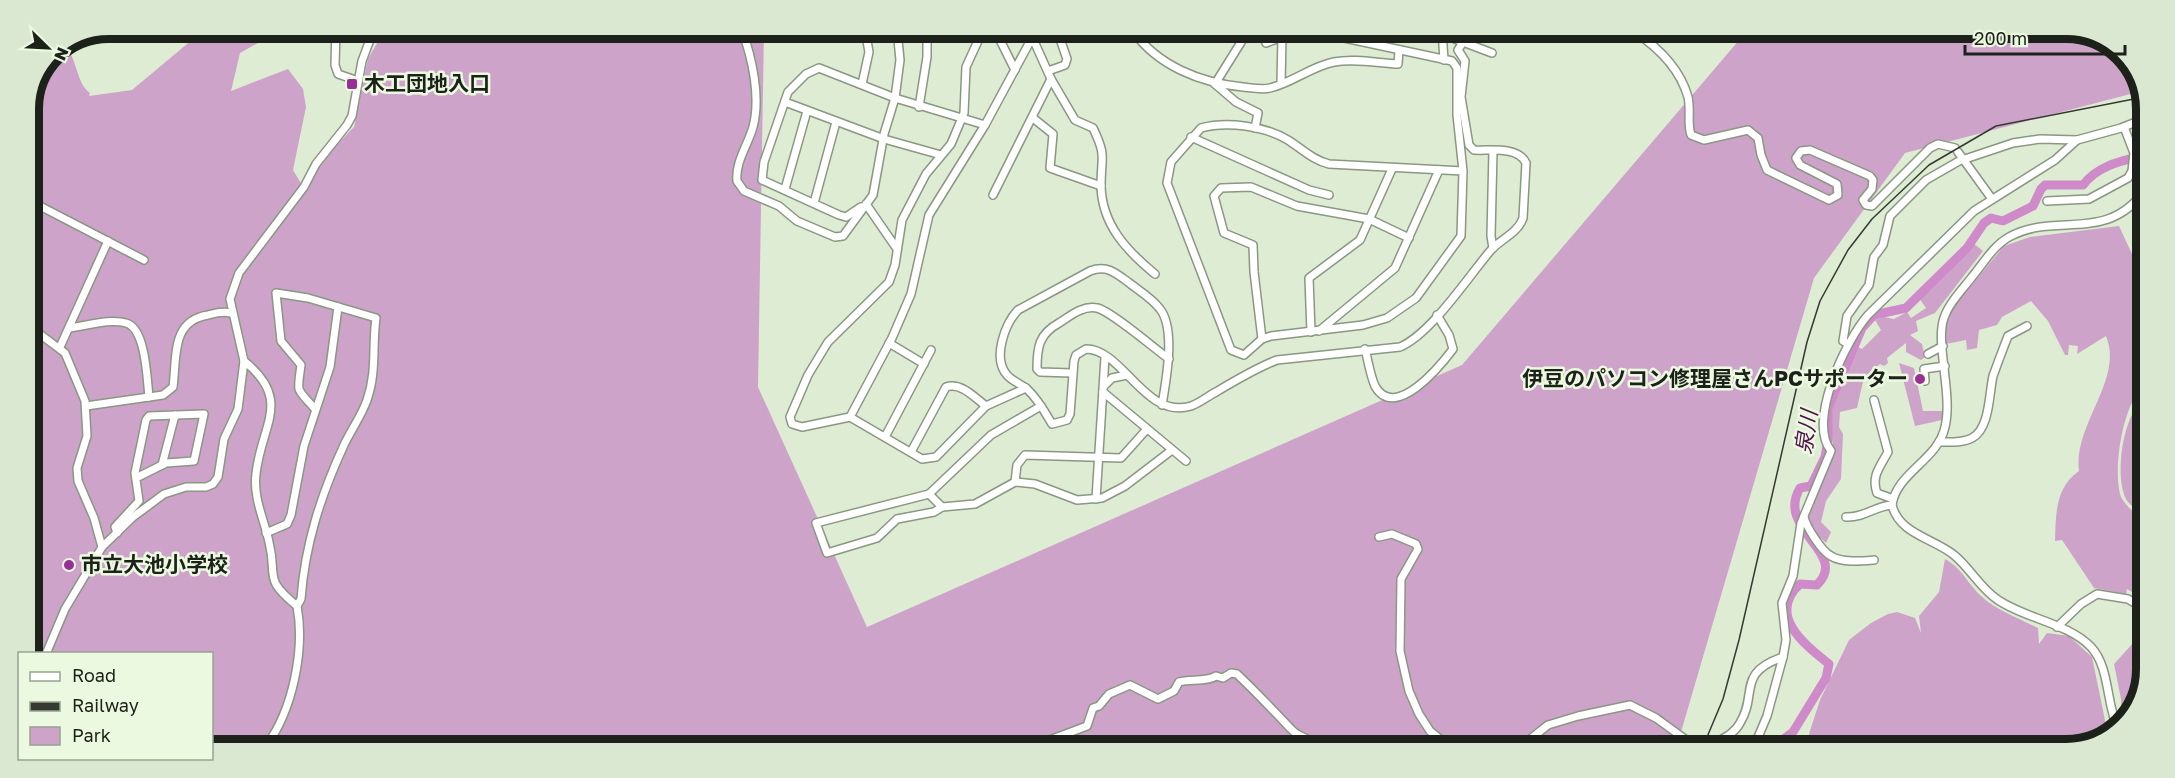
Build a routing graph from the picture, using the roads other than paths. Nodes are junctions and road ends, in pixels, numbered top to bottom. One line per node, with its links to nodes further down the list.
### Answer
1 (335, 39): 29 (street)
2 (370, 39): 29 (street)
3 (745, 39): 61 (street)
4 (867, 39): 31 (street)
5 (898, 39): 33 (street)
6 (927, 39): 35 (street)
7 (979, 39): 37 (street)
8 (1000, 39): 26 (street)
9 (1028, 39): 26 (street)
10 (1034, 39): 27 (street)
11 (1060, 39): 27 (street)
12 (1139, 39): 32 (street)
13 (1243, 39): 32 (street)
14 (1277, 39): 22 (street)
15 (1282, 39): 30 (street)
16 (1349, 39): 23 (street)
17 (1443, 39): 25 (street)
18 (1455, 39): 21 (street)
19 (1465, 39): 21 (street)
20 (1646, 39): 49 (street)
21 (1463, 42): 24 (street); 47 (street)
22 (1266, 43)
23 (1399, 50): 25 (street); 30 (street)
24 (1492, 52)
25 (1444, 60): 52 (street)
26 (1015, 70): 41 (street)
27 (1048, 71): 28 (street)
28 (1051, 80): 38 (street); 53 (street)
29 (357, 81): 71 (street)
30 (1281, 83): 32 (street)
31 (862, 84): 33 (street); 34 (street)
32 (1215, 84): 43 (street)
33 (895, 98): 35 (street); 45 (street)
34 (785, 102): 36 (street); 54 (street)
35 (919, 107): 37 (street)
36 (807, 111): 39 (street); 54 (street)
37 (961, 118): 41 (street); 48 (street)
38 (1033, 118): 53 (street); 55 (street)
39 (836, 122): 45 (street); 60 (street)
40 (2136, 123): 42 (street)
41 (985, 125): 79 (street)
42 (2124, 127): 46 (street); 59 (street)
43 (1255, 128): 44 (street); 50 (street)
44 (1191, 137): 56 (street); 78 (street)
45 (884, 139): 48 (street); 61 (street)
46 (2077, 140): 49 (street); 57 (street)
47 (1493, 151): 66 (street); 66 (street)
48 (941, 155): 67 (street)
49 (1964, 158): 57 (street); 80 (street)
50 (1392, 169): 51 (street); 63 (street)
51 (1439, 170): 52 (street); 64 (street)
52 (1463, 171): 75 (street)
53 (1101, 186): 69 (street)
54 (785, 189): 60 (street)
55 (993, 195)
56 (1329, 195)
57 (1992, 199): 80 (street)
58 (2136, 200): 81 (street)
59 (2047, 201)
60 (814, 203): 61 (street)
61 (866, 204): 67 (street)
62 (39, 206): 65 (street)
63 (1369, 219): 64 (street); 76 (street); 78 (street)
64 (1409, 238): 75 (street)
65 (108, 241): 68 (street); 74 (street)
66 (1493, 248): 72 (street)
67 (897, 249): 104 (street)
68 (144, 260)
69 (1155, 274)
70 (338, 307): 102 (street); 102 (street); 127 (street)
71 (231, 313): 88 (street); 96 (street)
72 (1437, 315): 83 (street); 83 (street)
73 (2027, 326): 107 (street)
74 (69, 328): 82 (street); 96 (street)
75 (1319, 331): 76 (street)
76 (1311, 332): 78 (street)
77 (39, 333): 82 (street)
78 (1262, 339)
79 (889, 344): 89 (street); 104 (street)
80 (1848, 344): 120 (street)
81 (1943, 346): 85 (street); 90 (street)
82 (60, 347): 99 (street)
83 (1365, 349): 98 (street)
84 (931, 350): 89 (street)
85 (1928, 354)
86 (1105, 357): 91 (street); 92 (street); 95 (street)
87 (1169, 359): 91 (street); 94 (street); 98 (street)
88 (244, 361): 121 (street); 122 (street)
89 (924, 364): 106 (street)
90 (1945, 366): 93 (street); 107 (street)
91 (1072, 373): 101 (street)
92 (1127, 375): 95 (street); 98 (street)
93 (1925, 381)
94 (1026, 388): 100 (street); 101 (street)
95 (1104, 389): 105 (street); 110 (street)
96 (149, 397): 99 (street)
97 (1874, 400): 117 (street)
98 (1162, 405)
99 (86, 406): 124 (street)
100 (986, 406): 109 (street); 109 (street)
101 (1041, 406): 115 (street)
102 (315, 409): 122 (street)
103 (175, 415): 112 (street); 112 (street); 113 (street)
104 (850, 417): 106 (street)
105 (1147, 429): 108 (street); 110 (street)
106 (885, 437): 109 (street)
107 (1940, 442): 117 (street)
108 (1172, 450): 111 (street); 116 (street)
109 (911, 452)
110 (1098, 456): 114 (street); 116 (street)
111 (1186, 461)
112 (162, 465): 113 (street)
113 (136, 478): 121 (street)
114 (1015, 482): 116 (street); 118 (street)
115 (929, 494): 118 (street); 118 (street)
116 (1096, 499)
117 (1893, 502): 119 (street); 128 (street)
118 (942, 507)
119 (1846, 517)
120 (1801, 523): 125 (street); 130 (street)
121 (117, 533): 124 (street)
122 (266, 533): 127 (street)
123 (1379, 537): 135 (street)
124 (102, 547): 129 (street)
125 (1874, 560)
126 (2136, 604): 128 (street)
127 (297, 606): 132 (street)
128 (2057, 627): 131 (street)
129 (47, 652)
130 (1783, 657): 138 (street, bridge); 139 (street)
131 (2114, 720)
132 (270, 739)
133 (1052, 739): 134 (street)
134 (1310, 739)
135 (1440, 739)
136 (1530, 739): 137 (street, bridge)
137 (1684, 739)
138 (1722, 739)
139 (1757, 739)

